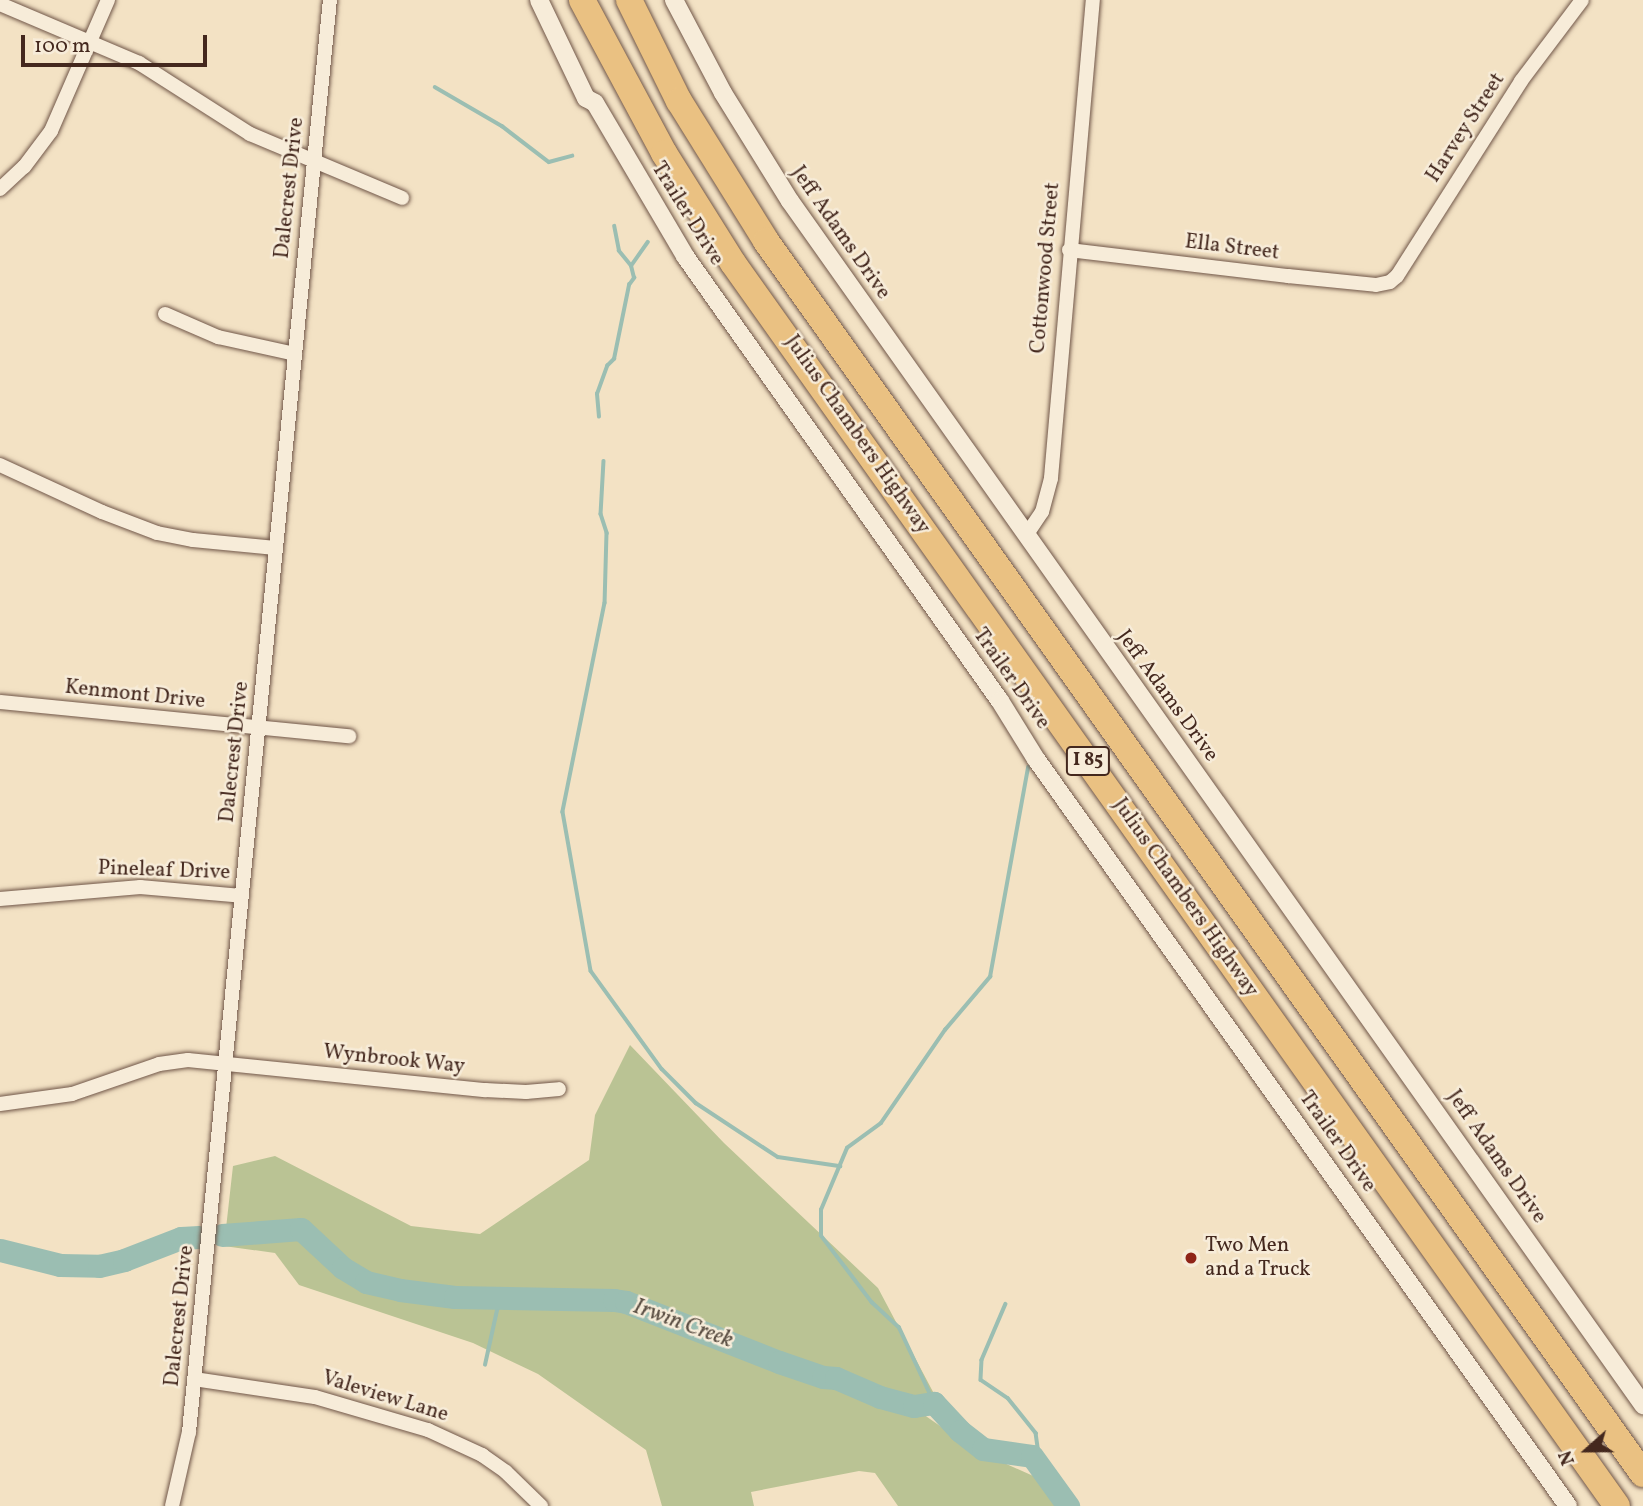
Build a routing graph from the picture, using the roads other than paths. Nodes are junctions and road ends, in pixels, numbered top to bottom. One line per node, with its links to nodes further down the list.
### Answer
1 (108, 0): 10 (street)
2 (330, 0): 11 (street, Dalecrest Drive)
3 (539, 0): 34 (street, Trailer Drive)
4 (582, 0): 35 (highway, Julius Chambers Highway / I 85)
5 (629, 0): 31 (highway, Julius Chambers Highway / I 85)
6 (674, 0): 19 (street, Jeff Adams Drive)
7 (1093, 0): 14 (street, Cottonwood Street)
8 (1582, 0): 15 (street, Harvey Street)
9 (0, 4): 10 (street)
10 (91, 42): 11 (street); 12 (street)
11 (314, 162): 13 (street); 17 (street, Dalecrest Drive)
12 (0, 189)
13 (402, 198)
14 (1069, 250): 15 (street, Ella Street); 19 (street, Cottonwood Street)
15 (1390, 282)
16 (165, 314): 17 (street)
17 (295, 354): 20 (street, Dalecrest Drive)
18 (0, 465): 20 (street)
19 (1027, 534): 30 (street, Jeff Adams Drive)
20 (276, 548): 22 (street, Dalecrest Drive)
21 (0, 702): 22 (street, Kenmont Drive)
22 (258, 728): 23 (street, Kenmont Drive); 24 (street, Dalecrest Drive)
23 (349, 736)
24 (242, 896): 25 (street, Pineleaf Drive); 26 (street, Dalecrest Drive)
25 (0, 900)
26 (226, 1064): 27 (street, Wynbrook Way); 28 (street, Wynbrook Way); 29 (street, Dalecrest Drive)
27 (559, 1089)
28 (0, 1104)
29 (194, 1378): 32 (street, Dalecrest Drive); 33 (street, Valeview Lane)
30 (1643, 1405)
31 (1643, 1474)
32 (172, 1506)
33 (541, 1506)
34 (1567, 1506)
35 (1617, 1506)

